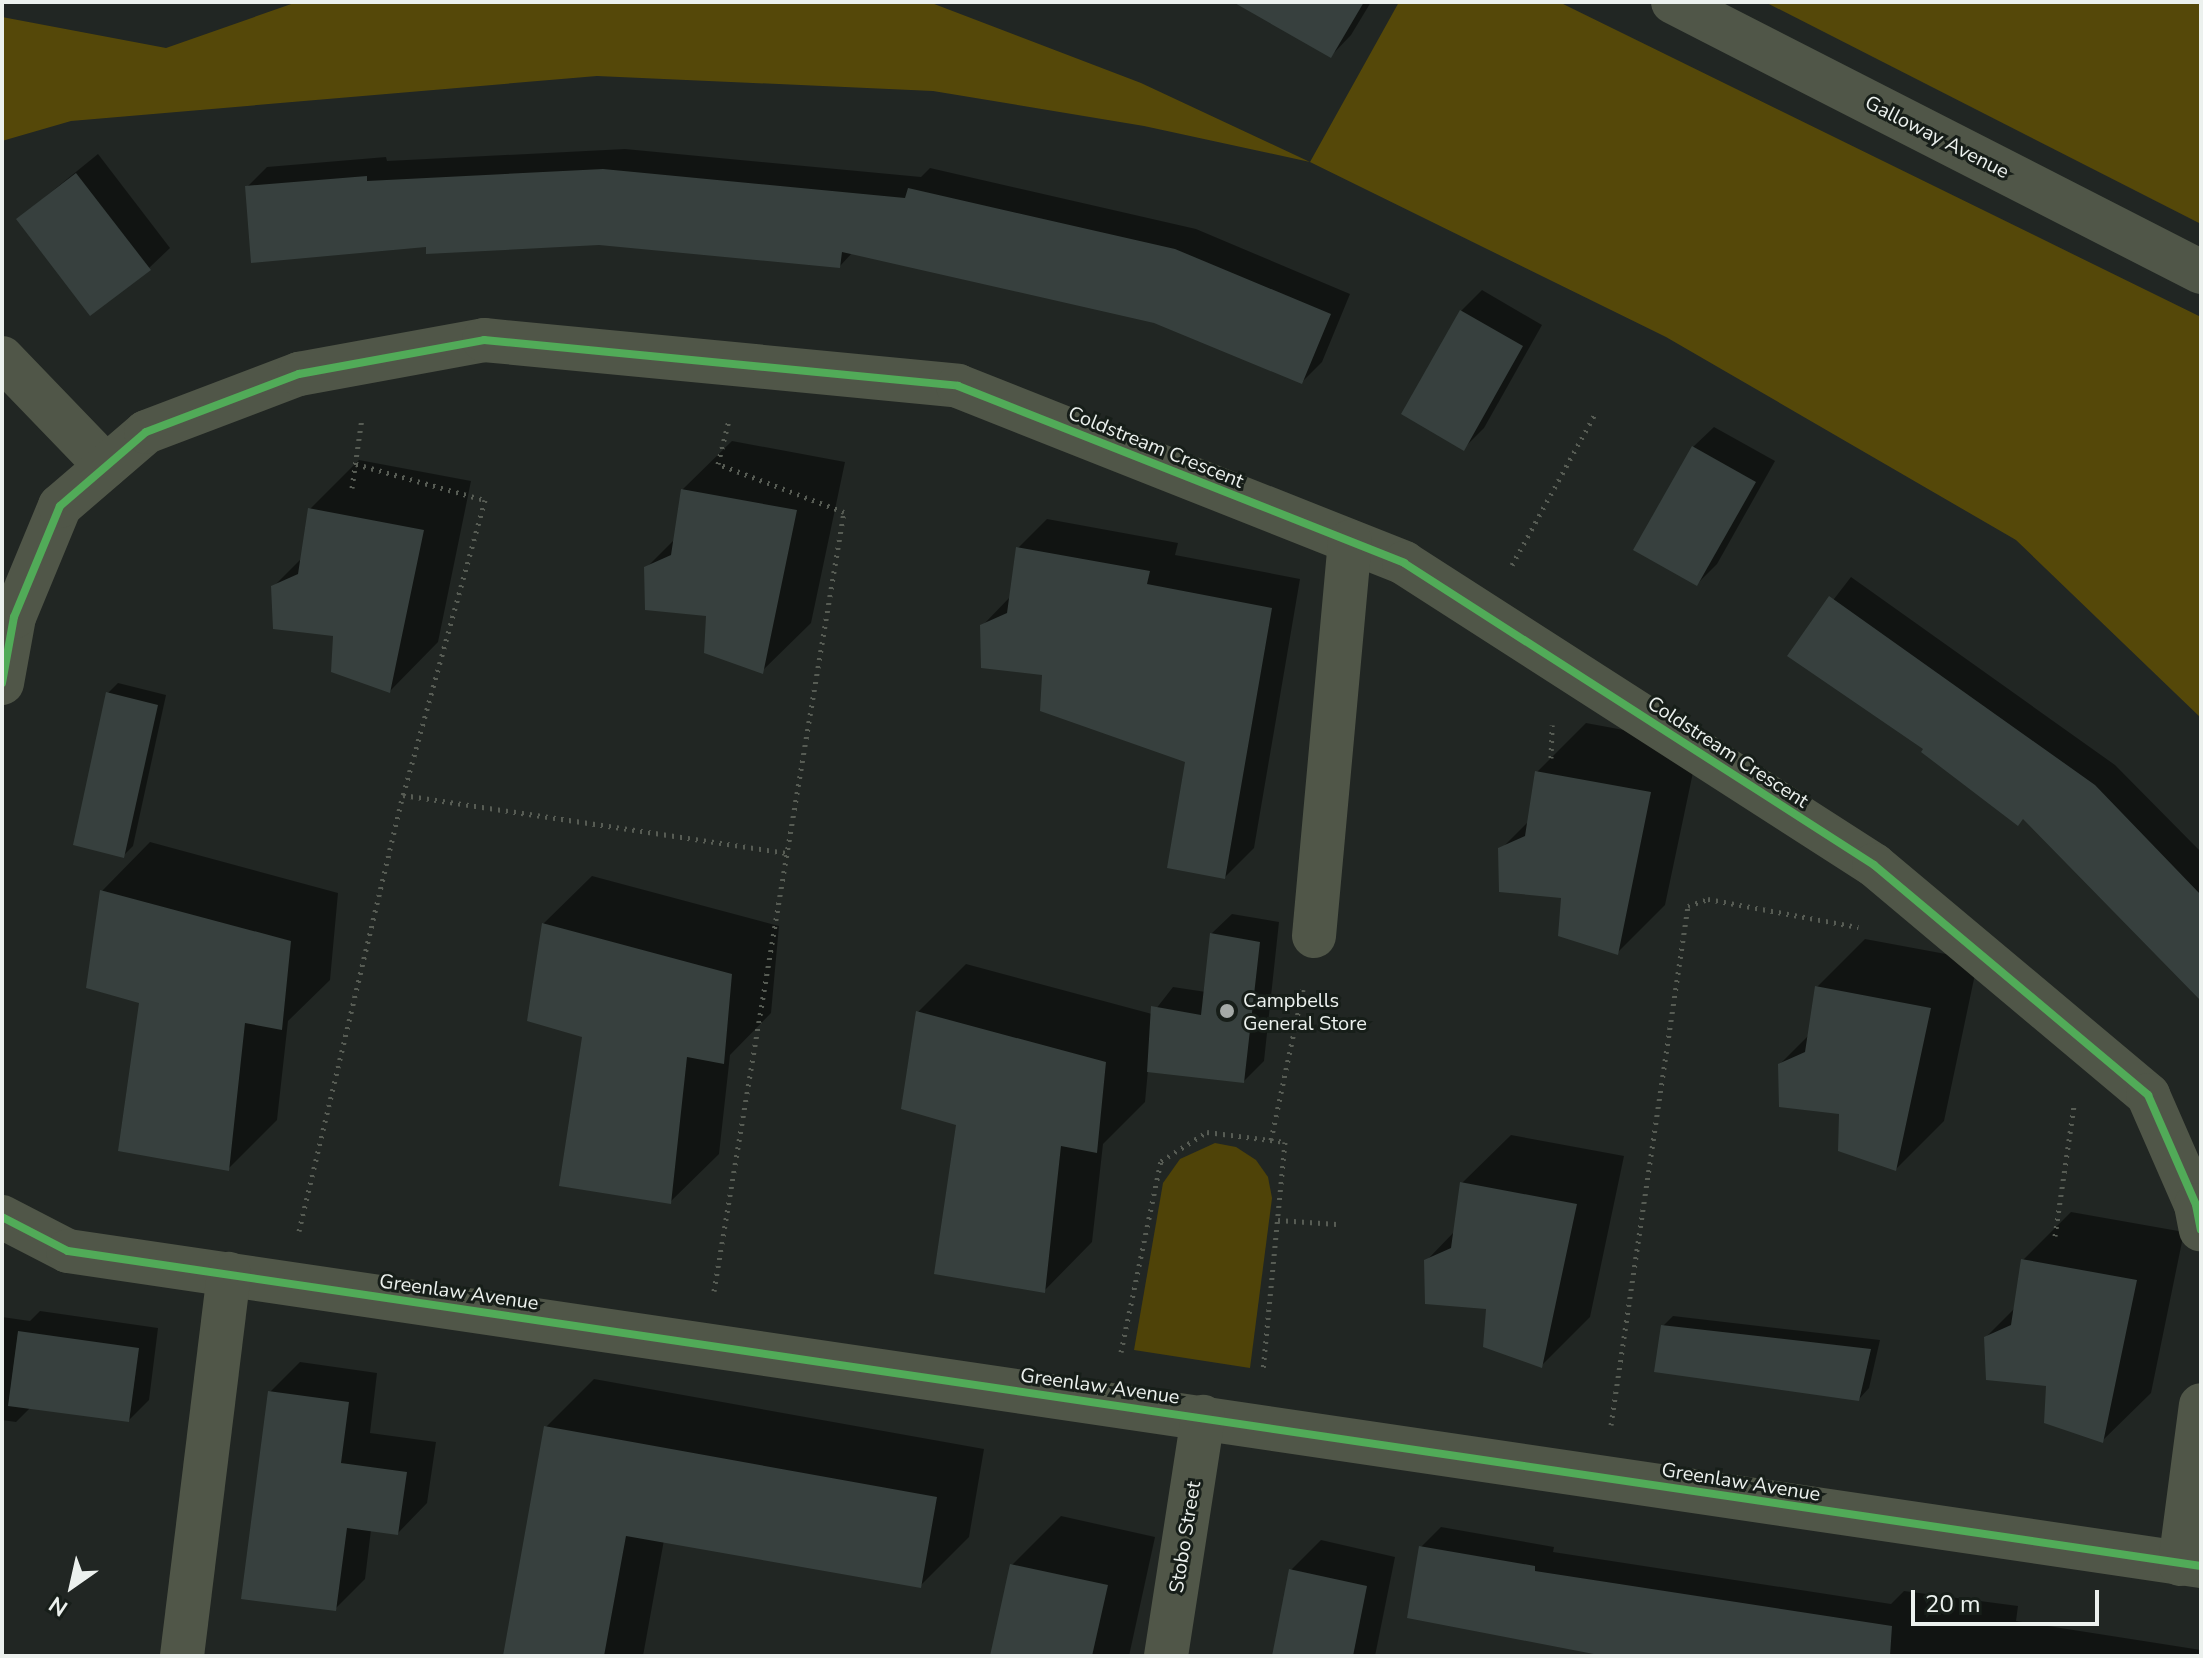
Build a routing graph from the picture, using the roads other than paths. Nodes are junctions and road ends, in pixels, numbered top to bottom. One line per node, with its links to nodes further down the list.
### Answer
1 (1673, 2): 2 (street, Galloway Avenue)
2 (2201, 272)
3 (2, 358): 4 (street)
4 (106, 466): 5 (street, Coldstream Crescent); 6 (street, Coldstream Crescent)
5 (1350, 542): 7 (street); 9 (street, Coldstream Crescent)
6 (2, 683)
7 (1314, 936)
8 (2, 1217): 10 (street, Greenlaw Avenue)
9 (2201, 1230)
10 (229, 1274): 12 (street, Greenlaw Avenue); 14 (street)
11 (2201, 1405): 13 (street)
12 (1203, 1417): 13 (street, Greenlaw Avenue); 15 (street, Stobo Street)
13 (2191, 1565)
14 (182, 1656)
15 (1166, 1656)

